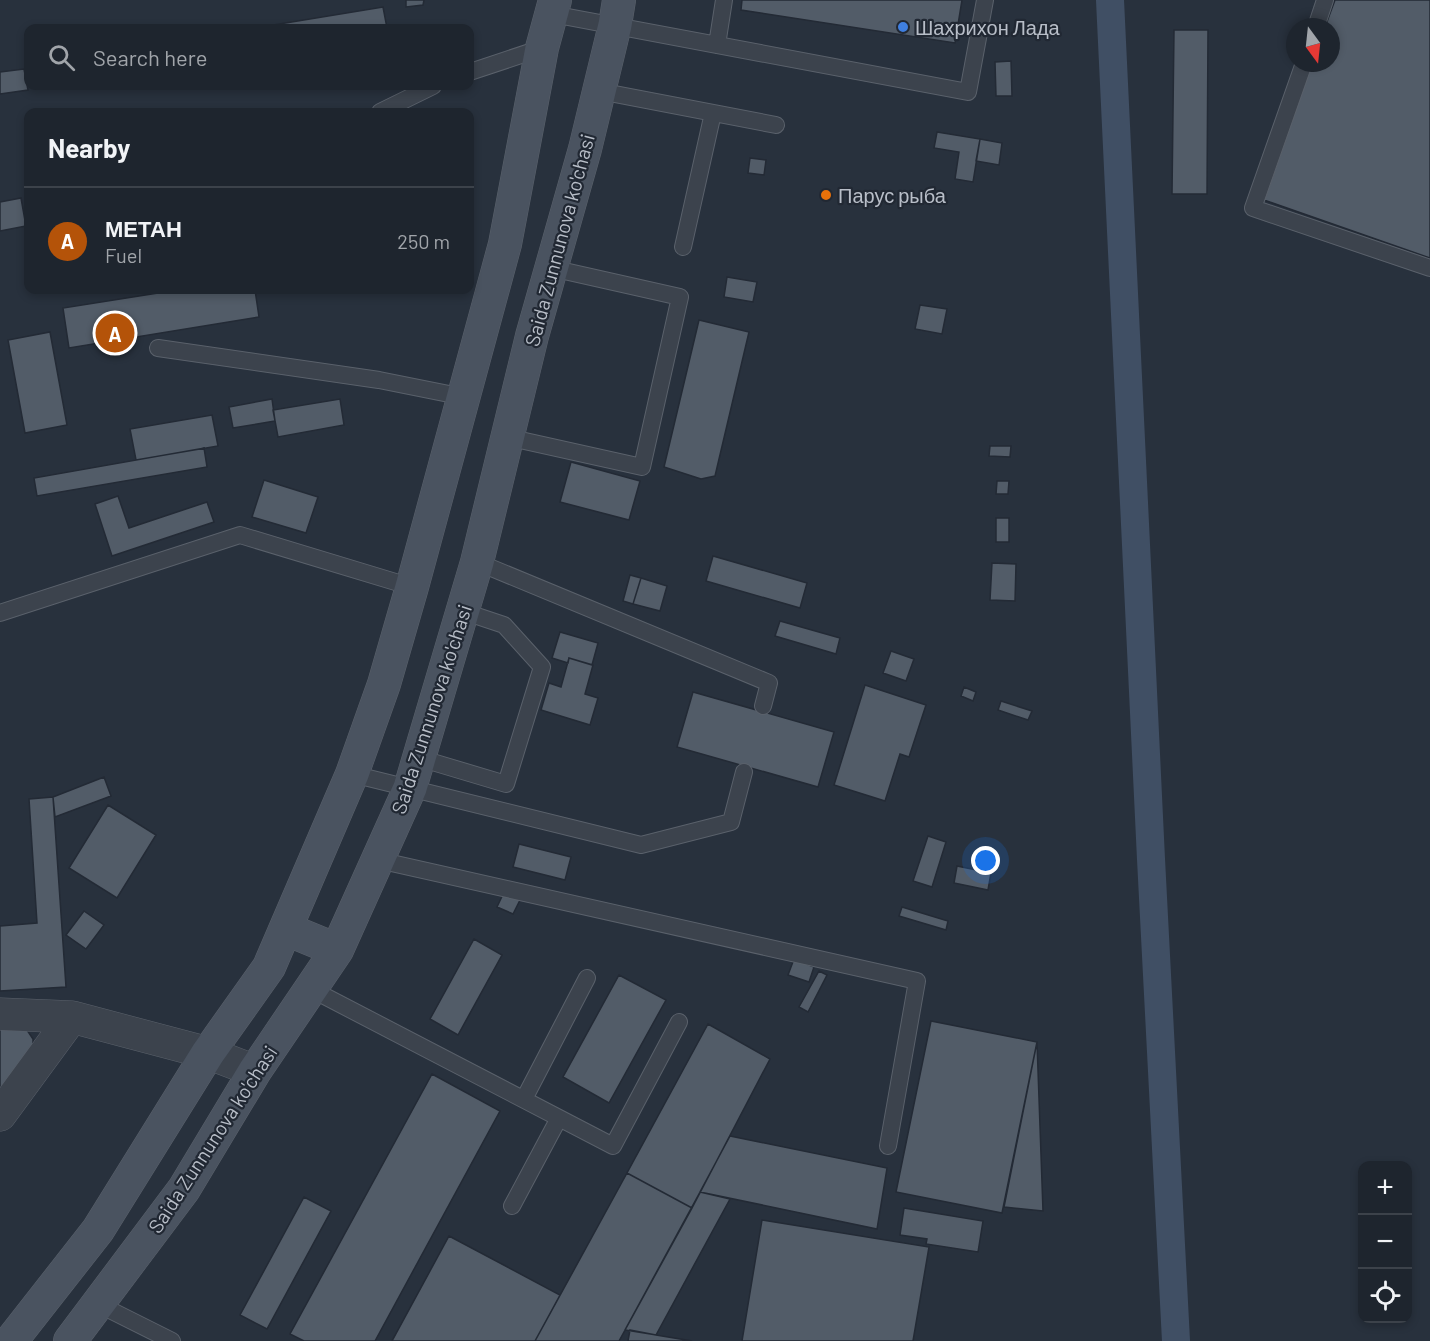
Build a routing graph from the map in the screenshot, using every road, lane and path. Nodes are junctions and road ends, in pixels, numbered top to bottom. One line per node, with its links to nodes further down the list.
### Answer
1 (724, 0): 7 (lane)
2 (985, 0): 7 (lane)
3 (1325, 0): 6 (lane)
4 (554, 7): 5 (lane); 8 (main road)
5 (617, 13): 7 (lane); 12 (main road, Saida Zunnunova ko'chasi)
6 (1319, 18)
7 (717, 45)
8 (542, 48): 9 (lane); 20 (main road)
9 (474, 71)
10 (1301, 72): 18 (lane)
11 (425, 90): 13 (lane)
12 (599, 91): 14 (lane); 17 (main road, Saida Zunnunova ko'chasi)
13 (388, 108)
14 (713, 112): 15 (lane); 16 (lane)
15 (776, 124)
16 (683, 247)
17 (551, 268): 21 (main road, Saida Zunnunova ko'chasi); 21 (lane)
18 (1430, 268)
19 (158, 348): 20 (lane)
20 (464, 397): 23 (main road)
21 (507, 437): 22 (main road, Saida Zunnunova ko'chasi)
22 (477, 562): 24 (main road, Saida Zunnunova ko'chasi); 26 (lane)
23 (412, 587): 25 (lane); 29 (main road)
24 (462, 611): 28 (main road, Saida Zunnunova ko'chasi); 28 (lane)
25 (0, 613)
26 (763, 706)
27 (744, 772): 28 (lane)
28 (415, 773): 29 (lane); 30 (main road, Saida Zunnunova ko'chasi)
29 (352, 774): 31 (main road)
30 (378, 860): 32 (main road, Saida Zunnunova ko'chasi); 43 (lane)
31 (286, 929): 32 (main road); 38 (main road)
32 (337, 950): 34 (main road, Saida Zunnunova ko'chasi)
33 (587, 978): 40 (lane)
34 (311, 989): 39 (main road, Saida Zunnunova ko'chasi); 40 (lane)
35 (0, 1014): 36 (street)
36 (72, 1017): 38 (street); 41 (street)
37 (679, 1022): 42 (lane)
38 (208, 1053): 39 (street); 46 (main road)
39 (255, 1071): 45 (main road, Saida Zunnunova ko'chasi)
40 (524, 1099): 42 (lane)
41 (0, 1115)
42 (559, 1118): 44 (lane)
43 (888, 1146)
44 (512, 1206)
45 (98, 1304): 47 (main road, Saida Zunnunova ko'chasi); 48 (lane)
46 (11, 1341)
47 (70, 1341)
48 (172, 1341)

